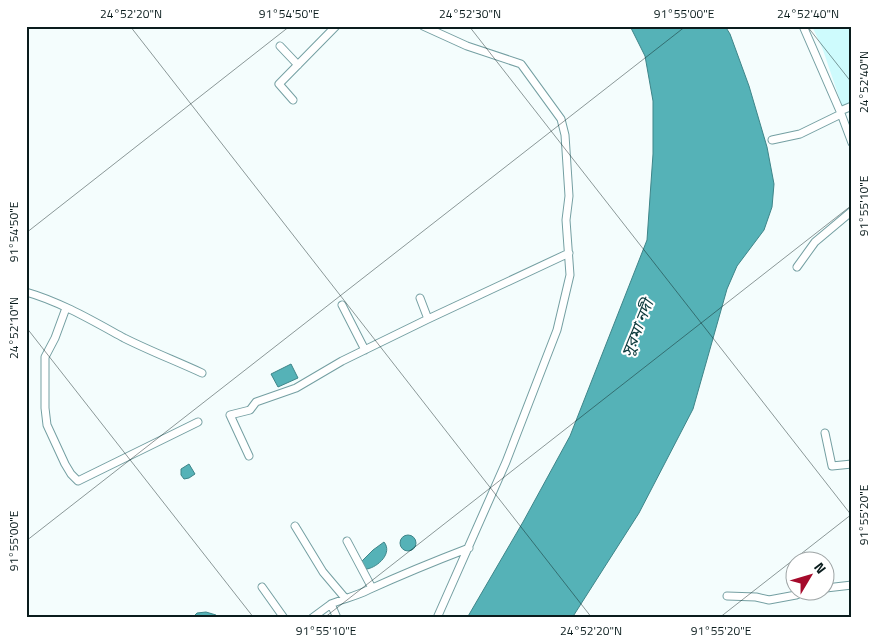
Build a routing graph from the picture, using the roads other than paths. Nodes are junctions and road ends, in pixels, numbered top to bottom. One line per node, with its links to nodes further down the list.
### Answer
1 (336, 26): 5 (street)
2 (423, 26): 12 (street)
3 (803, 26): 8 (street)
4 (280, 46): 5 (street)
5 (298, 65): 6 (street)
6 (293, 100)
7 (852, 106): 8 (street)
8 (840, 112): 9 (street); 10 (street)
9 (772, 140)
10 (852, 143)
11 (852, 212): 13 (street)
12 (569, 253): 18 (street); 27 (street)
13 (797, 267)
14 (26, 292): 17 (street)
15 (420, 298): 18 (street)
16 (342, 305): 19 (street)
17 (66, 308): 20 (street); 21 (street)
18 (428, 319): 19 (street)
19 (365, 350): 23 (street)
20 (202, 373)
21 (198, 422)
22 (825, 433): 24 (street)
23 (249, 456)
24 (852, 464)
25 (295, 526): 34 (street)
26 (347, 541): 31 (street)
27 (470, 548): 31 (street); 39 (street)
28 (852, 585): 30 (street)
29 (262, 587): 36 (street)
30 (836, 587)
31 (372, 588): 34 (street)
32 (727, 596): 33 (street)
33 (786, 597)
34 (344, 598): 35 (street)
35 (331, 604): 37 (street); 38 (street)
36 (284, 618)
37 (312, 618)
38 (337, 618)
39 (437, 618)

